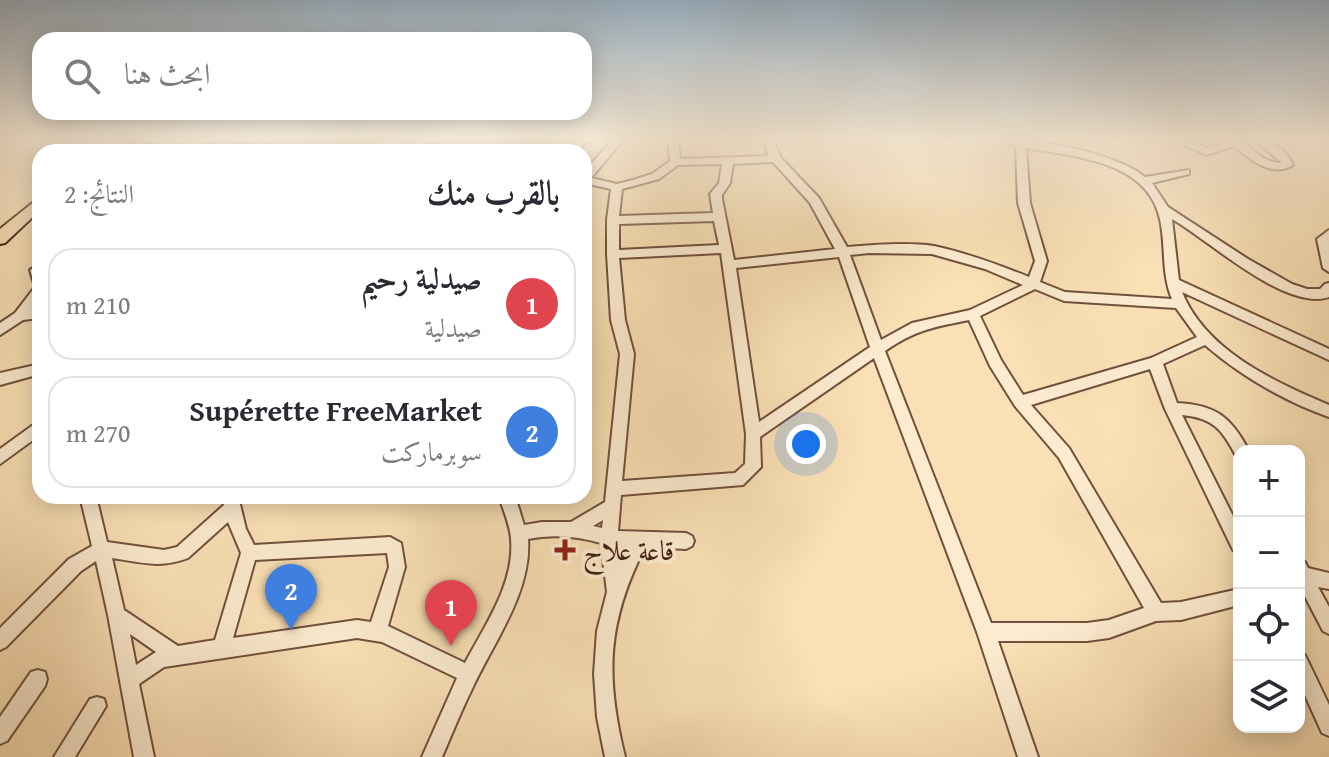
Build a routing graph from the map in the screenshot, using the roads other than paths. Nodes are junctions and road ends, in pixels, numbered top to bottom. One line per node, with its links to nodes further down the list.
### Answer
1 (657, 174): 9 (street)
2 (726, 174): 12 (street)
3 (790, 174): 17 (street)
4 (1023, 174): 22 (street)
5 (1132, 174): 8 (street)
6 (1174, 174): 8 (street)
7 (592, 181): 9 (street)
8 (1143, 181): 11 (street)
9 (617, 187): 13 (street)
10 (32, 208): 15 (main road)
11 (1165, 210): 21 (street); 23 (street)
12 (720, 217): 13 (street); 16 (street)
13 (613, 220): 18 (street)
14 (1329, 234): 20 (street)
15 (0, 239)
16 (726, 249): 18 (street); 19 (street)
17 (843, 252): 19 (street); 22 (street); 31 (street)
18 (613, 254): 43 (street)
19 (729, 265): 40 (street)
20 (1329, 268)
21 (1176, 284): 25 (street); 32 (street)
22 (1033, 285): 25 (street); 27 (street)
23 (1329, 287)
24 (32, 299): 28 (street)
25 (1180, 304): 30 (street)
26 (32, 314): 28 (street)
27 (973, 314): 31 (street); 36 (street)
28 (20, 316): 29 (street)
29 (0, 330)
30 (1208, 338): 33 (street); 38 (street)
31 (878, 350): 40 (street); 65 (street)
32 (1329, 355)
33 (1155, 362): 36 (street); 37 (street)
34 (32, 371): 35 (street)
35 (0, 379)
36 (1020, 402): 61 (street)
37 (1172, 409): 41 (street); 49 (street)
38 (1329, 411)
39 (32, 432): 42 (street)
40 (753, 434): 43 (street)
41 (1238, 445)
42 (0, 458)
43 (612, 498): 48 (street); 51 (street)
44 (90, 504): 54 (street)
45 (229, 504): 54 (street)
46 (232, 504): 55 (street)
47 (510, 504): 50 (street)
48 (576, 528): 50 (street); 51 (street)
49 (1233, 533)
50 (519, 534): 69 (street)
51 (609, 538): 52 (street); 59 (street)
52 (640, 540): 53 (street); 59 (street)
53 (686, 541)
54 (101, 549): 62 (street); 66 (street)
55 (249, 553): 64 (street); 67 (street)
56 (1305, 573): 58 (street)
57 (1305, 580): 63 (street)
58 (1329, 581)
59 (615, 591): 79 (street)
60 (1233, 598): 61 (street)
61 (1156, 612): 65 (street)
62 (117, 615): 68 (street); 72 (street)
63 (1329, 625)
64 (377, 632): 67 (street); 69 (street)
65 (986, 632): 80 (street)
66 (0, 641)
67 (221, 650): 68 (street)
68 (176, 655): 72 (street)
69 (469, 674): 78 (street)
70 (1305, 674): 74 (street)
71 (38, 679): 75 (street)
72 (129, 680): 76 (street)
73 (97, 706): 77 (street)
74 (1329, 726)
75 (0, 734)
76 (139, 752)
77 (64, 757)
78 (432, 757)
79 (615, 757)
80 (1028, 757)

